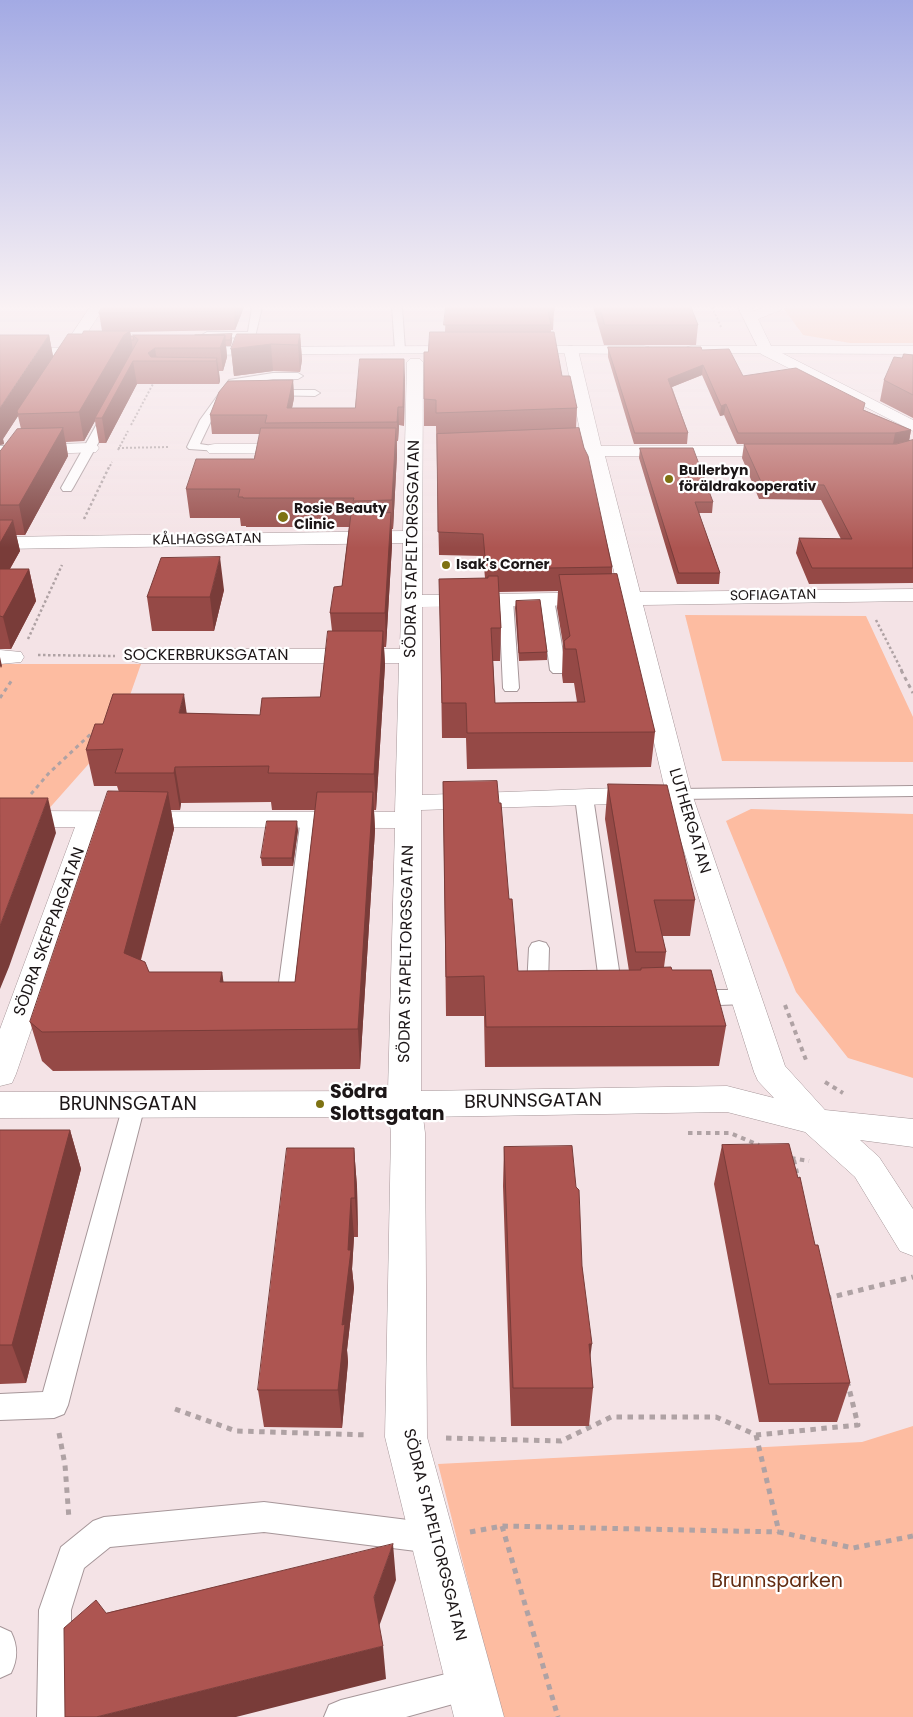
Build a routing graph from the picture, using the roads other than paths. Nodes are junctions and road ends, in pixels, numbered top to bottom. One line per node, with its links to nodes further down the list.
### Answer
1 (230, 387): 13 (lane)
2 (415, 387): 17 (street, SÖDRA STAPELTORGSGATAN)
3 (577, 387): 10 (street, LUTHERGATAN)
4 (837, 387): 8 (street)
5 (315, 393): 6 (lane)
6 (256, 394)
7 (113, 405): 11 (lane)
8 (913, 426)
9 (18, 432): 15 (street)
10 (586, 444): 14 (street); 20 (street, LUTHERGATAN)
11 (90, 448): 15 (street); 16 (lane)
12 (315, 448): 13 (street)
13 (215, 449)
14 (794, 451)
15 (7, 456)
16 (67, 488)
17 (413, 537): 18 (street, KÅLHAGSGATAN); 23 (street, SÖDRA STAPELTORGSGATAN)
18 (0, 543)
19 (913, 595): 20 (street, SOFIAGATAN)
20 (632, 597): 21 (street, SOFIAGATAN); 29 (street, LUTHERGATAN)
21 (547, 599): 22 (street, SOFIAGATAN); 26 (lane)
22 (506, 600): 23 (street, SOFIAGATAN); 27 (lane)
23 (412, 601): 25 (street, SÖDRA STAPELTORGSGATAN)
24 (140, 656): 25 (street, SOCKERBRUKSGATAN)
25 (411, 656): 31 (street, SÖDRA STAPELTORGSGATAN)
26 (558, 670)
27 (511, 688)
28 (913, 791): 29 (lane)
29 (679, 794): 30 (street); 36 (street, LUTHERGATAN)
30 (584, 797): 31 (street); 38 (lane)
31 (409, 811): 33 (street); 42 (street, SÖDRA STAPELTORGSGATAN)
32 (91, 818): 33 (street); 34 (street); 41 (street, SÖDRA SKEPPARGATAN)
33 (310, 818): 40 (lane)
34 (4, 819)
35 (538, 948): 37 (lane)
36 (745, 997): 39 (lane); 45 (street, LUTHERGATAN)
37 (559, 998)
38 (612, 998)
39 (679, 998)
40 (287, 1008)
41 (0, 1074)
42 (404, 1104): 44 (street, BRUNNSGATAN); 45 (street, BRUNNSGATAN); 50 (street, SÖDRA STAPELTORGSGATAN)
43 (0, 1105): 44 (street, BRUNNSGATAN)
44 (134, 1105): 48 (lane)
45 (816, 1122): 46 (street, BRUNNSGATAN); 47 (street, LUTHERGATAN)
46 (913, 1133)
47 (913, 1240)
48 (54, 1405): 49 (lane)
49 (0, 1407)
50 (432, 1538): 53 (street, SÖDRA STAPELTORGSGATAN); 54 (lane)
51 (0, 1643): 52 (lane)
52 (0, 1662)
53 (474, 1700): 55 (lane)
54 (54, 1717)
55 (341, 1717)

